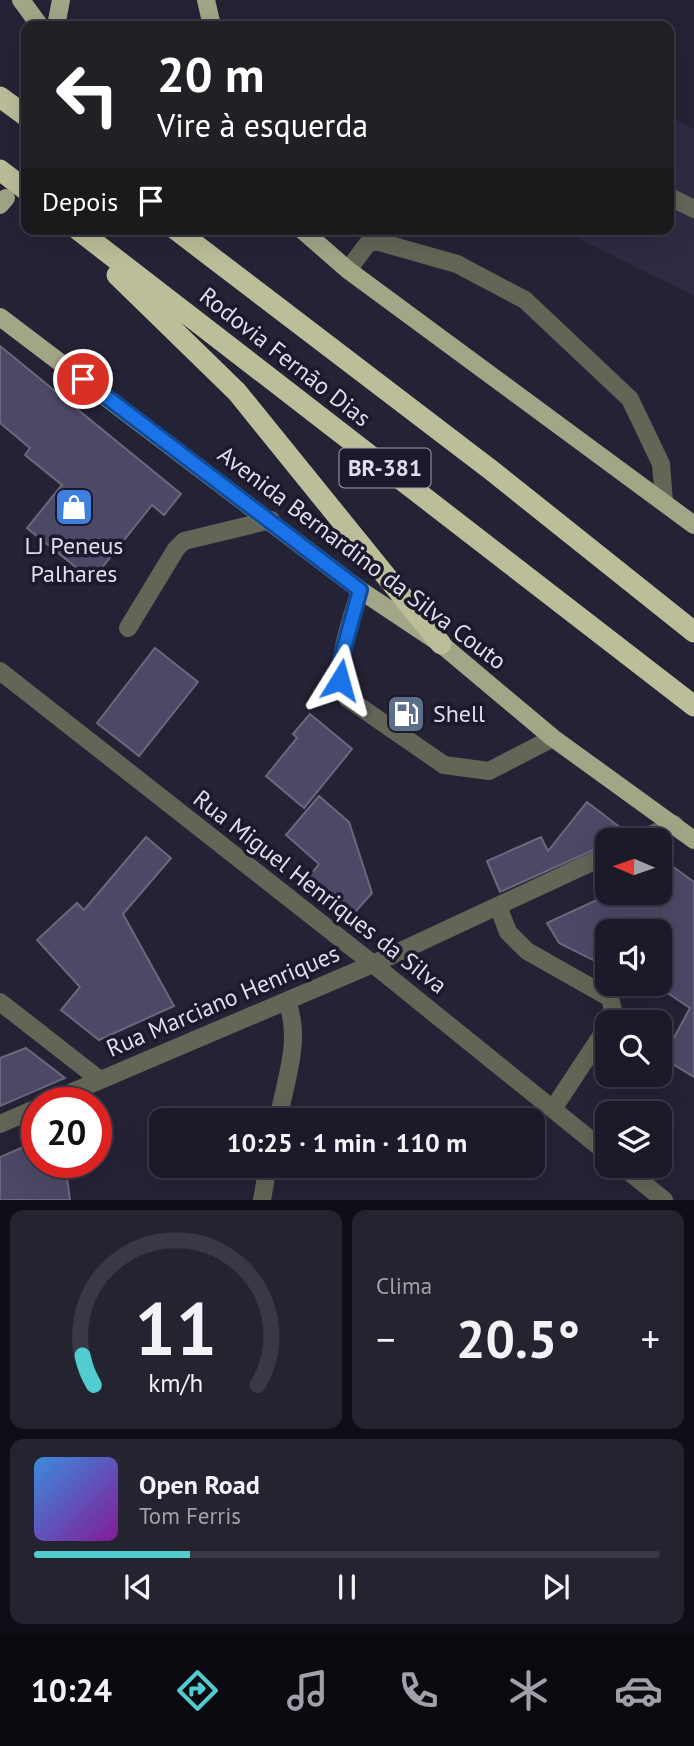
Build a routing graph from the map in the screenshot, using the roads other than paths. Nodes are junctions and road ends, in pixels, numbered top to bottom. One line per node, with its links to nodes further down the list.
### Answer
1 (21, 0): 4 (main road)
2 (61, 0): 5 (main road)
3 (206, 0): 6 (main road)
4 (36, 21)
5 (57, 21)
6 (211, 21)
7 (0, 96): 8 (highway)
8 (21, 112)
9 (0, 170): 10 (highway)
10 (21, 186)
11 (674, 199): 12 (street)
12 (694, 209)
13 (77, 235): 27 (highway)
14 (85, 235): 29 (highway, Rodovia Fernão Dias / BR-381)
15 (183, 235): 26 (highway, Rodovia Fernão Dias / BR-381)
16 (307, 235): 19 (main road)
17 (374, 235): 19 (street)
18 (378, 235): 21 (street)
19 (348, 270): 21 (main road)
20 (0, 317): 22 (main road, Avenida Bernardino da Silva Couto)
21 (664, 501): 23 (main road)
22 (271, 520): 24 (main road, Avenida Bernardino da Silva Couto); 25 (street)
23 (694, 525)
24 (360, 590): 27 (main road, Avenida Bernardino da Silva Couto); 30 (street)
25 (128, 628)
26 (694, 632)
27 (441, 644): 30 (main road, Avenida Bernardino da Silva Couto)
28 (0, 671): 36 (street, Rua Miguel Henriques da Silva)
29 (694, 706)
30 (554, 738): 31 (main road, Avenida Bernardino da Silva Couto)
31 (674, 824): 32 (street); 33 (main road, Avenida Bernardino da Silva Couto)
32 (666, 828)
33 (694, 839)
34 (595, 861): 35 (street, Rua Marciano Henriques)
35 (498, 906): 36 (street, Rua Marciano Henriques); 39 (street)
36 (373, 964): 38 (street, Rua Marciano Henriques); 44 (street, Rua Miguel Henriques da Silva)
37 (0, 1002): 41 (street)
38 (287, 1002): 41 (street, Rua Marciano Henriques); 43 (street)
39 (613, 1010)
40 (595, 1046): 44 (street)
41 (100, 1080): 42 (street, Rua Marciano Henriques)
42 (84, 1087)
43 (280, 1108)
44 (554, 1110): 47 (street, Rua Miguel Henriques da Silva)
45 (21, 1115): 46 (street)
46 (0, 1124)
47 (595, 1143)
48 (266, 1178): 50 (street)
49 (637, 1178): 51 (street)
50 (262, 1200)
51 (664, 1200)

